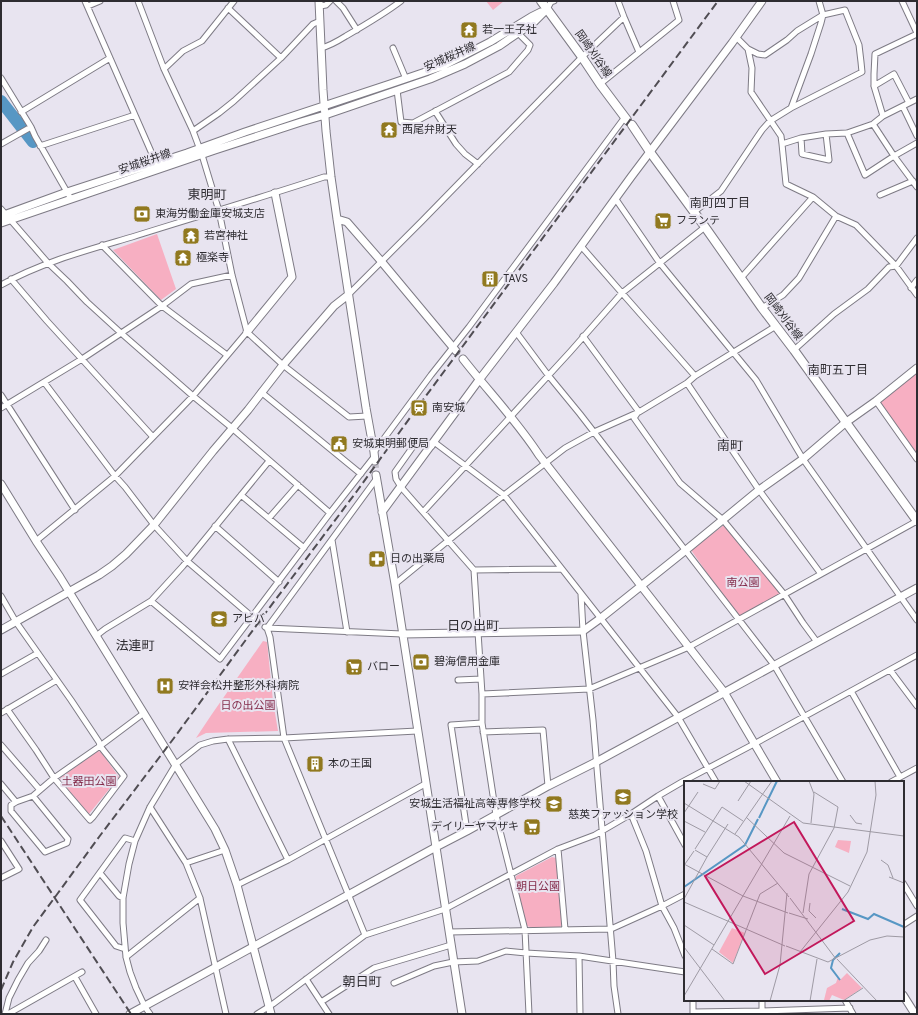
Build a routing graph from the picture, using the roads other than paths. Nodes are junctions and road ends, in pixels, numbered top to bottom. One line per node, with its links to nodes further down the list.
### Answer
1 (85, 1): 16 (street)
2 (100, 1): 16 (street)
3 (138, 1): 33 (street)
4 (234, 1): 17 (street)
5 (330, 1): 15 (street)
6 (336, 1): 22 (street)
7 (401, 1): 22 (street)
8 (541, 1): 18 (main road, 岡崎刈谷線)
9 (554, 1): 18 (street)
10 (618, 1): 20 (street)
11 (672, 1): 29 (street)
12 (762, 1): 25 (street)
13 (819, 1): 19 (street)
14 (902, 1): 24 (street)
15 (319, 3): 21 (street)
16 (88, 6): 31 (street)
17 (228, 8): 32 (street); 33 (street)
18 (547, 9): 23 (street, 安城桜井線); 30 (main road, 岡崎刈谷線); 35 (street, 安城桜井線)
19 (823, 15): 28 (street); 43 (street); 43 (street)
20 (624, 17): 29 (street); 30 (street)
21 (320, 21): 26 (street); 32 (street)
22 (357, 30): 26 (street)
23 (518, 34): 38 (street, 安城桜井線); 44 (street)
24 (917, 34): 37 (street)
25 (736, 37): 28 (street); 63 (street)
26 (321, 48): 41 (street)
27 (393, 48): 35 (street)
28 (748, 49): 50 (street)
29 (639, 52): 36 (street)
30 (582, 57): 36 (main road, 岡崎刈谷線); 66 (street)
31 (110, 58): 45 (street); 46 (street)
32 (281, 58): 53 (street)
33 (164, 69): 53 (street)
34 (1, 79): 45 (street)
35 (406, 79): 41 (street, 安城桜井線)
36 (600, 84): 49 (main road, 岡崎刈谷線)
37 (874, 86): 40 (street); 48 (street)
38 (396, 90): 44 (street); 47 (street, 安城桜井線)
39 (917, 99): 40 (street)
40 (909, 103): 42 (street)
41 (324, 106): 47 (street); 62 (street, 安城桜井線)
42 (903, 107): 48 (street); 56 (street)
43 (791, 108): 50 (street)
44 (435, 110): 66 (street)
45 (21, 112): 52 (street)
46 (135, 115): 61 (street); 65 (street)
47 (325, 115): 62 (street, 安城桜井線); 67 (street)
48 (883, 116): 51 (street)
49 (628, 121): 63 (main road, 岡崎刈谷線); 105 (street)
50 (770, 121): 60 (street); 76 (street)
51 (873, 124): 54 (street); 64 (street)
52 (31, 127): 59 (street); 61 (street)
53 (193, 131): 62 (street)
54 (847, 133): 55 (street); 64 (street)
55 (826, 134): 57 (street); 57 (street)
56 (917, 136)
57 (802, 138): 60 (street)
58 (917, 143): 64 (street)
59 (1, 144)
60 (782, 144): 73 (street)
61 (40, 146): 71 (street)
62 (201, 151): 65 (street, 安城桜井線); 71 (street, 安城桜井線); 75 (street)
63 (650, 152): 74 (street); 76 (main road, 岡崎刈谷線)
64 (894, 156): 68 (street)
65 (156, 163): 71 (street, 安城桜井線)
66 (478, 164): 85 (street)
67 (331, 177): 70 (street); 79 (street)
68 (913, 181): 69 (street); 72 (street)
69 (917, 187)
70 (275, 193): 75 (street); 101 (street)
71 (69, 195): 77 (street, 安城桜井線)
72 (880, 195)
73 (813, 197): 78 (street); 90 (street)
74 (615, 198): 84 (street); 86 (street)
75 (219, 211): 83 (street); 89 (street)
76 (694, 212): 81 (main road, 岡崎刈谷線)
77 (4, 215): 80 (street, 安城桜井線); 87 (street)
78 (836, 216): 88 (street); 99 (street)
79 (337, 219): 85 (street); 96 (street)
80 (1, 222)
81 (705, 227): 86 (street); 90 (main road, 岡崎刈谷線)
82 (917, 238): 88 (street)
83 (102, 246): 87 (street); 98 (street)
84 (581, 246): 95 (street); 102 (street)
85 (381, 261): 96 (street); 105 (street)
86 (659, 262): 95 (street); 107 (street)
87 (48, 263): 91 (street); 103 (street)
88 (896, 266): 94 (street); 106 (street)
89 (232, 275): 98 (street); 101 (street)
90 (741, 278): 99 (main road, 岡崎刈谷線)
91 (11, 279): 93 (street); 109 (street)
92 (917, 280): 94 (street)
93 (1, 285)
94 (911, 288): 97 (street)
95 (622, 293): 104 (street); 114 (street)
96 (348, 294): 111 (street); 125 (street)
97 (917, 295)
98 (162, 306): 103 (street); 108 (street)
99 (762, 308): 100 (main road, 岡崎刈谷線)
100 (776, 326): 106 (main road, 岡崎刈谷線); 107 (street)
101 (247, 332): 108 (street); 111 (street)
102 (516, 332): 113 (street); 115 (street)
103 (121, 333): 109 (street); 120 (street)
104 (584, 336): 113 (street); 124 (street)
105 (455, 349): 132 (street)
106 (794, 350): 127 (main road, 岡崎刈谷線)
107 (733, 352): 114 (street); 133 (street)
108 (227, 355): 120 (street)
109 (82, 359): 116 (street); 130 (street)
110 (463, 359): 115 (street)
111 (283, 365): 118 (street); 125 (street)
112 (917, 368): 121 (street)
113 (548, 375): 126 (street); 129 (street)
114 (696, 376): 117 (street)
115 (479, 380): 126 (street); 131 (street)
116 (44, 382): 122 (street); 139 (street)
117 (687, 383): 124 (street); 144 (street)
118 (261, 392): 128 (street); 138 (street)
119 (1, 395): 122 (street)
120 (193, 396): 128 (street); 130 (street)
121 (876, 401): 127 (street); 134 (street)
122 (7, 404): 123 (street); 148 (street)
123 (1, 408)
124 (639, 412): 129 (street); 153 (street)
125 (367, 416): 132 (street)
126 (510, 416): 136 (street); 137 (street)
127 (846, 423): 133 (street); 154 (main road, 岡崎刈谷線)
128 (232, 428): 135 (street); 155 (street)
129 (594, 432): 136 (street); 162 (street)
130 (153, 437): 139 (street)
131 (433, 444): 137 (street); 143 (street); 143 (street)
132 (374, 457): 138 (street)
133 (803, 459): 144 (street); 161 (street)
134 (917, 459)
135 (269, 461): 142 (street); 146 (street)
136 (546, 462): 147 (street); 169 (street)
137 (466, 467): 147 (street); 150 (street)
138 (361, 474): 151 (street)
139 (115, 476): 148 (street); 155 (street)
140 (376, 476): 149 (street); 157 (street)
141 (1, 484): 145 (street)
142 (298, 485): 151 (street); 152 (street)
143 (401, 488): 149 (street); 150 (street)
144 (759, 490): 153 (street); 166 (street)
145 (4, 494): 158 (street)
146 (241, 495): 152 (street); 156 (street)
147 (504, 495): 159 (street); 164 (street)
148 (75, 510): 158 (street)
149 (382, 512): 168 (street)
150 (423, 512): 159 (street)
151 (330, 513): 160 (street)
152 (268, 518): 160 (street)
153 (723, 520): 162 (street); 173 (street)
154 (917, 521): 161 (street)
155 (154, 525): 163 (street); 171 (street)
156 (215, 526): 163 (street); 167 (street)
157 (332, 540): 182 (street); 184 (street)
158 (36, 541): 171 (street)
159 (449, 541): 165 (street); 168 (street)
160 (304, 548): 167 (street)
161 (867, 548): 166 (street); 175 (street)
162 (686, 550): 169 (street); 179 (street)
163 (187, 561): 176 (street); 178 (street)
164 (561, 569): 165 (street); 172 (street)
165 (474, 570): 186 (street)
166 (821, 574): 173 (street)
167 (279, 582): 178 (street)
168 (395, 584): 187 (street)
169 (641, 586): 177 (street); 190 (street)
170 (917, 588): 175 (street)
171 (69, 592): 181 (street); 188 (street)
172 (581, 593): 177 (street); 185 (street)
173 (784, 594): 179 (street); 189 (street)
174 (1, 596): 181 (street)
175 (900, 597): 180 (street); 189 (street)
176 (151, 601): 178 (street); 188 (street)
177 (601, 618): 185 (street); 194 (street)
178 (254, 619)
179 (739, 619): 190 (street); 193 (street)
180 (917, 620)
181 (16, 622): 183 (street); 191 (street)
182 (266, 627): 184 (street); 213 (street)
183 (1, 630)
184 (347, 632): 187 (street)
185 (583, 632): 186 (street); 200 (street)
186 (477, 633): 187 (street); 197 (street)
187 (402, 634): 211 (street)
188 (96, 636): 207 (street)
189 (817, 642): 193 (street)
190 (689, 647): 194 (street); 202 (street)
191 (38, 652): 196 (street); 198 (street)
192 (917, 655): 195 (street)
193 (774, 665): 202 (street); 208 (street)
194 (639, 668): 200 (street); 209 (street)
195 (890, 670): 201 (street); 204 (street)
196 (1, 674)
197 (481, 679): 199 (street); 203 (street)
198 (57, 680): 205 (street); 217 (street)
199 (458, 680)
200 (589, 690): 203 (street); 218 (street)
201 (851, 691): 208 (street); 222 (street)
202 (724, 692): 209 (street); 215 (street)
203 (482, 694): 210 (street)
204 (917, 706)
205 (7, 709): 206 (street); 223 (street)
206 (1, 713)
207 (144, 713): 217 (street); 219 (street)
208 (804, 716): 215 (street); 228 (street)
209 (678, 717): 218 (street); 220 (street)
210 (482, 723): 212 (street); 240 (street)
211 (417, 731): 213 (street); 231 (street)
212 (483, 732): 232 (street); 239 (street)
213 (284, 738): 214 (street); 242 (street)
214 (228, 739): 219 (street); 249 (street)
215 (754, 744): 220 (street); 227 (street)
216 (1, 745): 233 (street)
217 (100, 746): 223 (street); 223 (street)
218 (596, 762): 232 (street); 241 (street)
219 (176, 764): 237 (street); 248 (street)
220 (708, 768): 225 (street); 226 (street)
221 (917, 768): 222 (street)
222 (900, 777): 229 (street)
223 (54, 778): 233 (street)
224 (684, 781): 235 (street)
225 (685, 781)
226 (715, 781)
227 (776, 781)
228 (842, 781)
229 (893, 781)
230 (1, 784): 236 (street)
231 (426, 784): 242 (street); 246 (street)
232 (548, 786): 239 (street)
233 (40, 790): 234 (street)
234 (33, 796): 236 (street); 236 (street)
235 (658, 796): 238 (street); 245 (street)
236 (16, 802)
237 (150, 808): 244 (street); 250 (street)
238 (631, 814): 241 (street); 260 (street)
239 (496, 815): 240 (street); 252 (street)
240 (467, 831): 246 (street)
241 (602, 831): 247 (street); 265 (street)
242 (326, 838): 249 (street); 256 (street)
243 (1, 841): 253 (street)
244 (135, 841): 251 (street); 258 (street)
245 (684, 843)
246 (436, 847): 256 (street); 262 (street)
247 (558, 849): 252 (street); 267 (street)
248 (225, 850): 250 (street); 254 (street)
249 (288, 860): 254 (street)
250 (186, 863): 259 (street)
251 (100, 873): 258 (street); 273 (street)
252 (511, 875): 262 (street); 266 (street)
253 (1, 878)
254 (238, 885): 272 (street)
255 (904, 885): 261 (street)
256 (348, 895): 269 (street); 272 (street)
257 (684, 895): 260 (street)
258 (123, 898): 273 (street)
259 (200, 898): 277 (street); 280 (street)
260 (662, 906): 265 (street); 275 (street)
261 (917, 906)
262 (445, 909): 268 (street); 269 (street)
263 (917, 916): 264 (street)
264 (904, 924)
265 (611, 929): 267 (street); 278 (street)
266 (525, 930): 267 (street); 268 (street); 274 (street)
267 (565, 930)
268 (449, 932): 271 (street)
269 (365, 935): 284 (street)
270 (46, 940): 296 (street)
271 (451, 945): 279 (street); 290 (street)
272 (253, 947): 280 (street); 293 (street)
273 (125, 949): 277 (street)
274 (526, 953): 276 (street); 279 (street); 305 (street)
275 (684, 953)
276 (579, 956): 278 (street); 306 (street)
277 (126, 957): 291 (street)
278 (613, 961): 282 (street); 307 (street)
279 (453, 962): 285 (street); 304 (street)
280 (216, 968): 291 (street); 301 (street)
281 (82, 972): 283 (street)
282 (684, 972)
283 (75, 977): 297 (street); 298 (street)
284 (306, 979): 290 (street); 293 (street)
285 (394, 983)
286 (904, 997): 309 (street)
287 (693, 1001): 294 (street)
288 (762, 1001): 295 (street)
289 (846, 1001): 292 (street)
290 (321, 1002): 303 (street)
291 (145, 1007): 299 (street); 300 (street)
292 (850, 1008): 295 (street); 308 (street)
293 (270, 1010): 302 (street)
294 (693, 1013): 295 (street)
295 (762, 1013)
296 (5, 1014)
297 (8, 1014)
298 (96, 1014)
299 (130, 1014)
300 (150, 1014)
301 (226, 1014)
302 (257, 1014)
303 (329, 1014)
304 (462, 1014)
305 (529, 1014)
306 (580, 1014)
307 (618, 1014)
308 (853, 1014)
309 (915, 1014)

